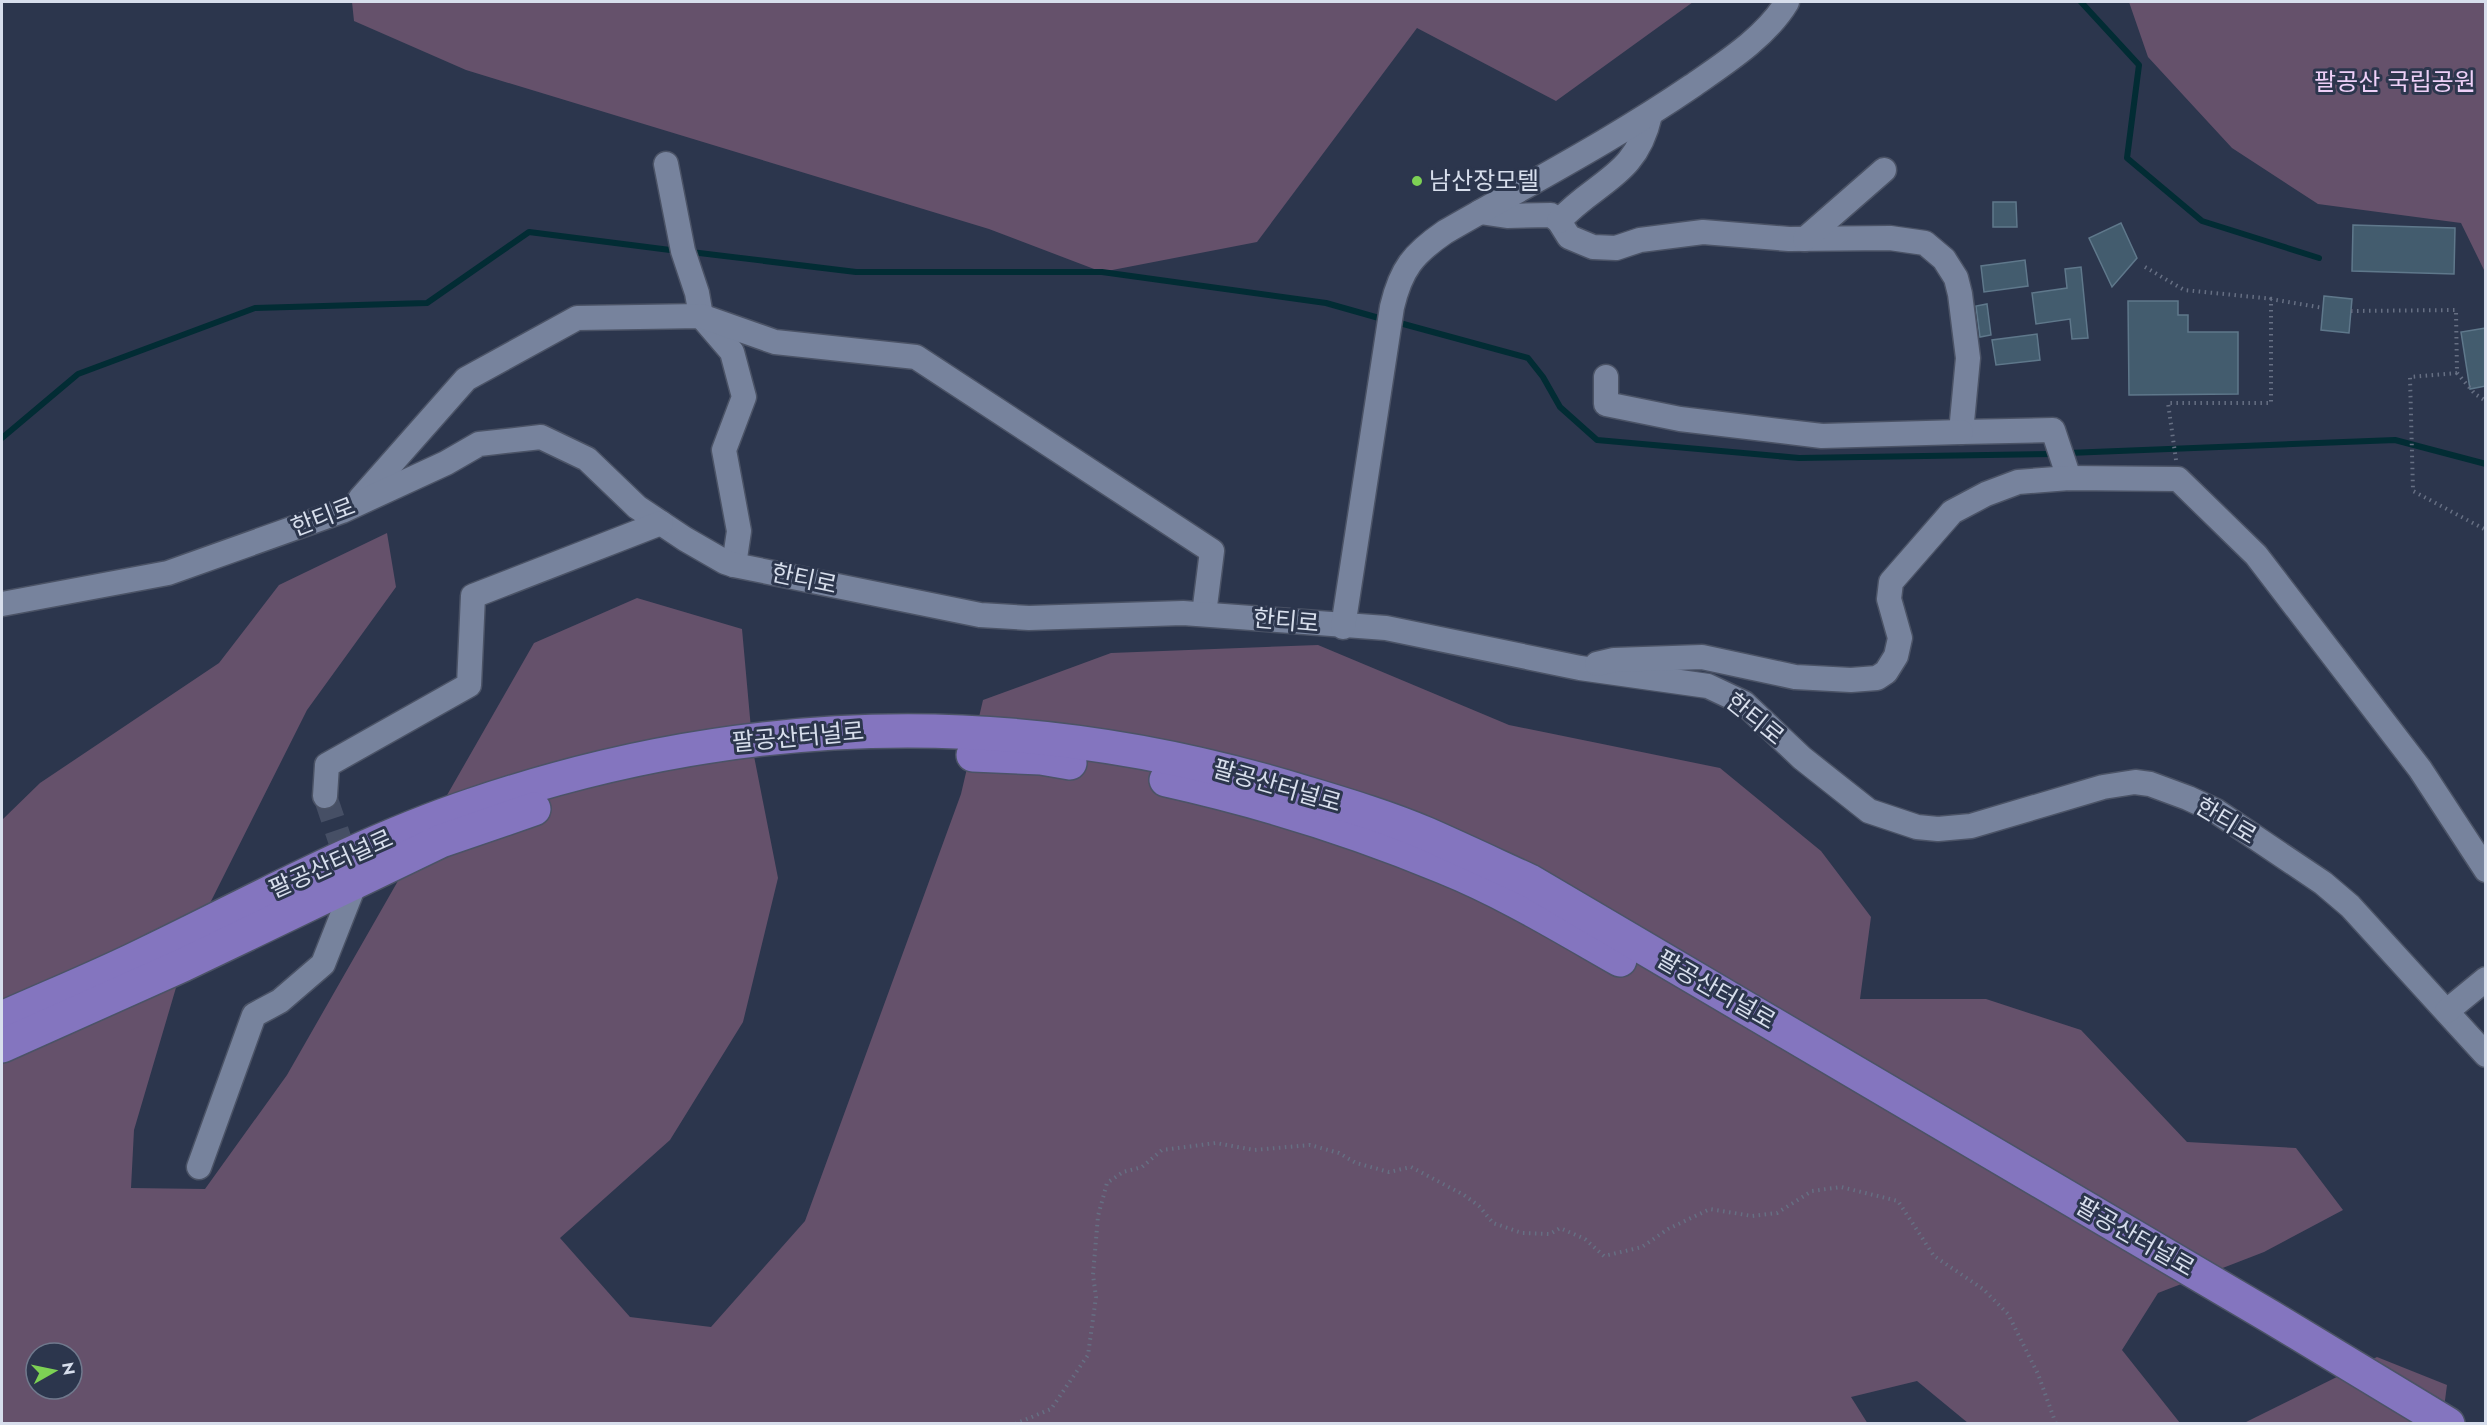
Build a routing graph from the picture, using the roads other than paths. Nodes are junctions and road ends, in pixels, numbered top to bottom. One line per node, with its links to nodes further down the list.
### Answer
1 (1787, 2): 2 (street)
2 (1650, 116): 5 (street); 6 (street)
3 (666, 164): 8 (street)
4 (1884, 170): 7 (street)
5 (1480, 212): 6 (street); 17 (street)
6 (1559, 221): 7 (street)
7 (1805, 238): 10 (street)
8 (701, 316): 12 (street); 14 (street); 16 (street)
9 (1606, 377): 10 (street)
10 (1961, 432): 11 (street)
11 (2069, 478): 18 (street); 20 (street)
12 (354, 505): 13 (street, 한티로); 15 (street, 한티로)
13 (661, 523): 14 (street, 한티로); 19 (street)
14 (735, 565): 16 (street, 한티로)
15 (2, 604)
16 (1204, 614): 17 (street, 한티로)
17 (1343, 627): 18 (street, 한티로)
18 (1580, 668): 23 (street, 한티로)
19 (325, 796)
20 (2486, 870)
21 (354, 884): 27 (street)
22 (2486, 979): 23 (street)
23 (2447, 1011): 26 (street, 한티로)
24 (2, 1018): 29 (highway, 팔공산터널로)
25 (2, 1046): 28 (highway, 팔공산터널로)
26 (2486, 1055)
27 (199, 1167)
28 (2404, 1424)
29 (2448, 1424)

